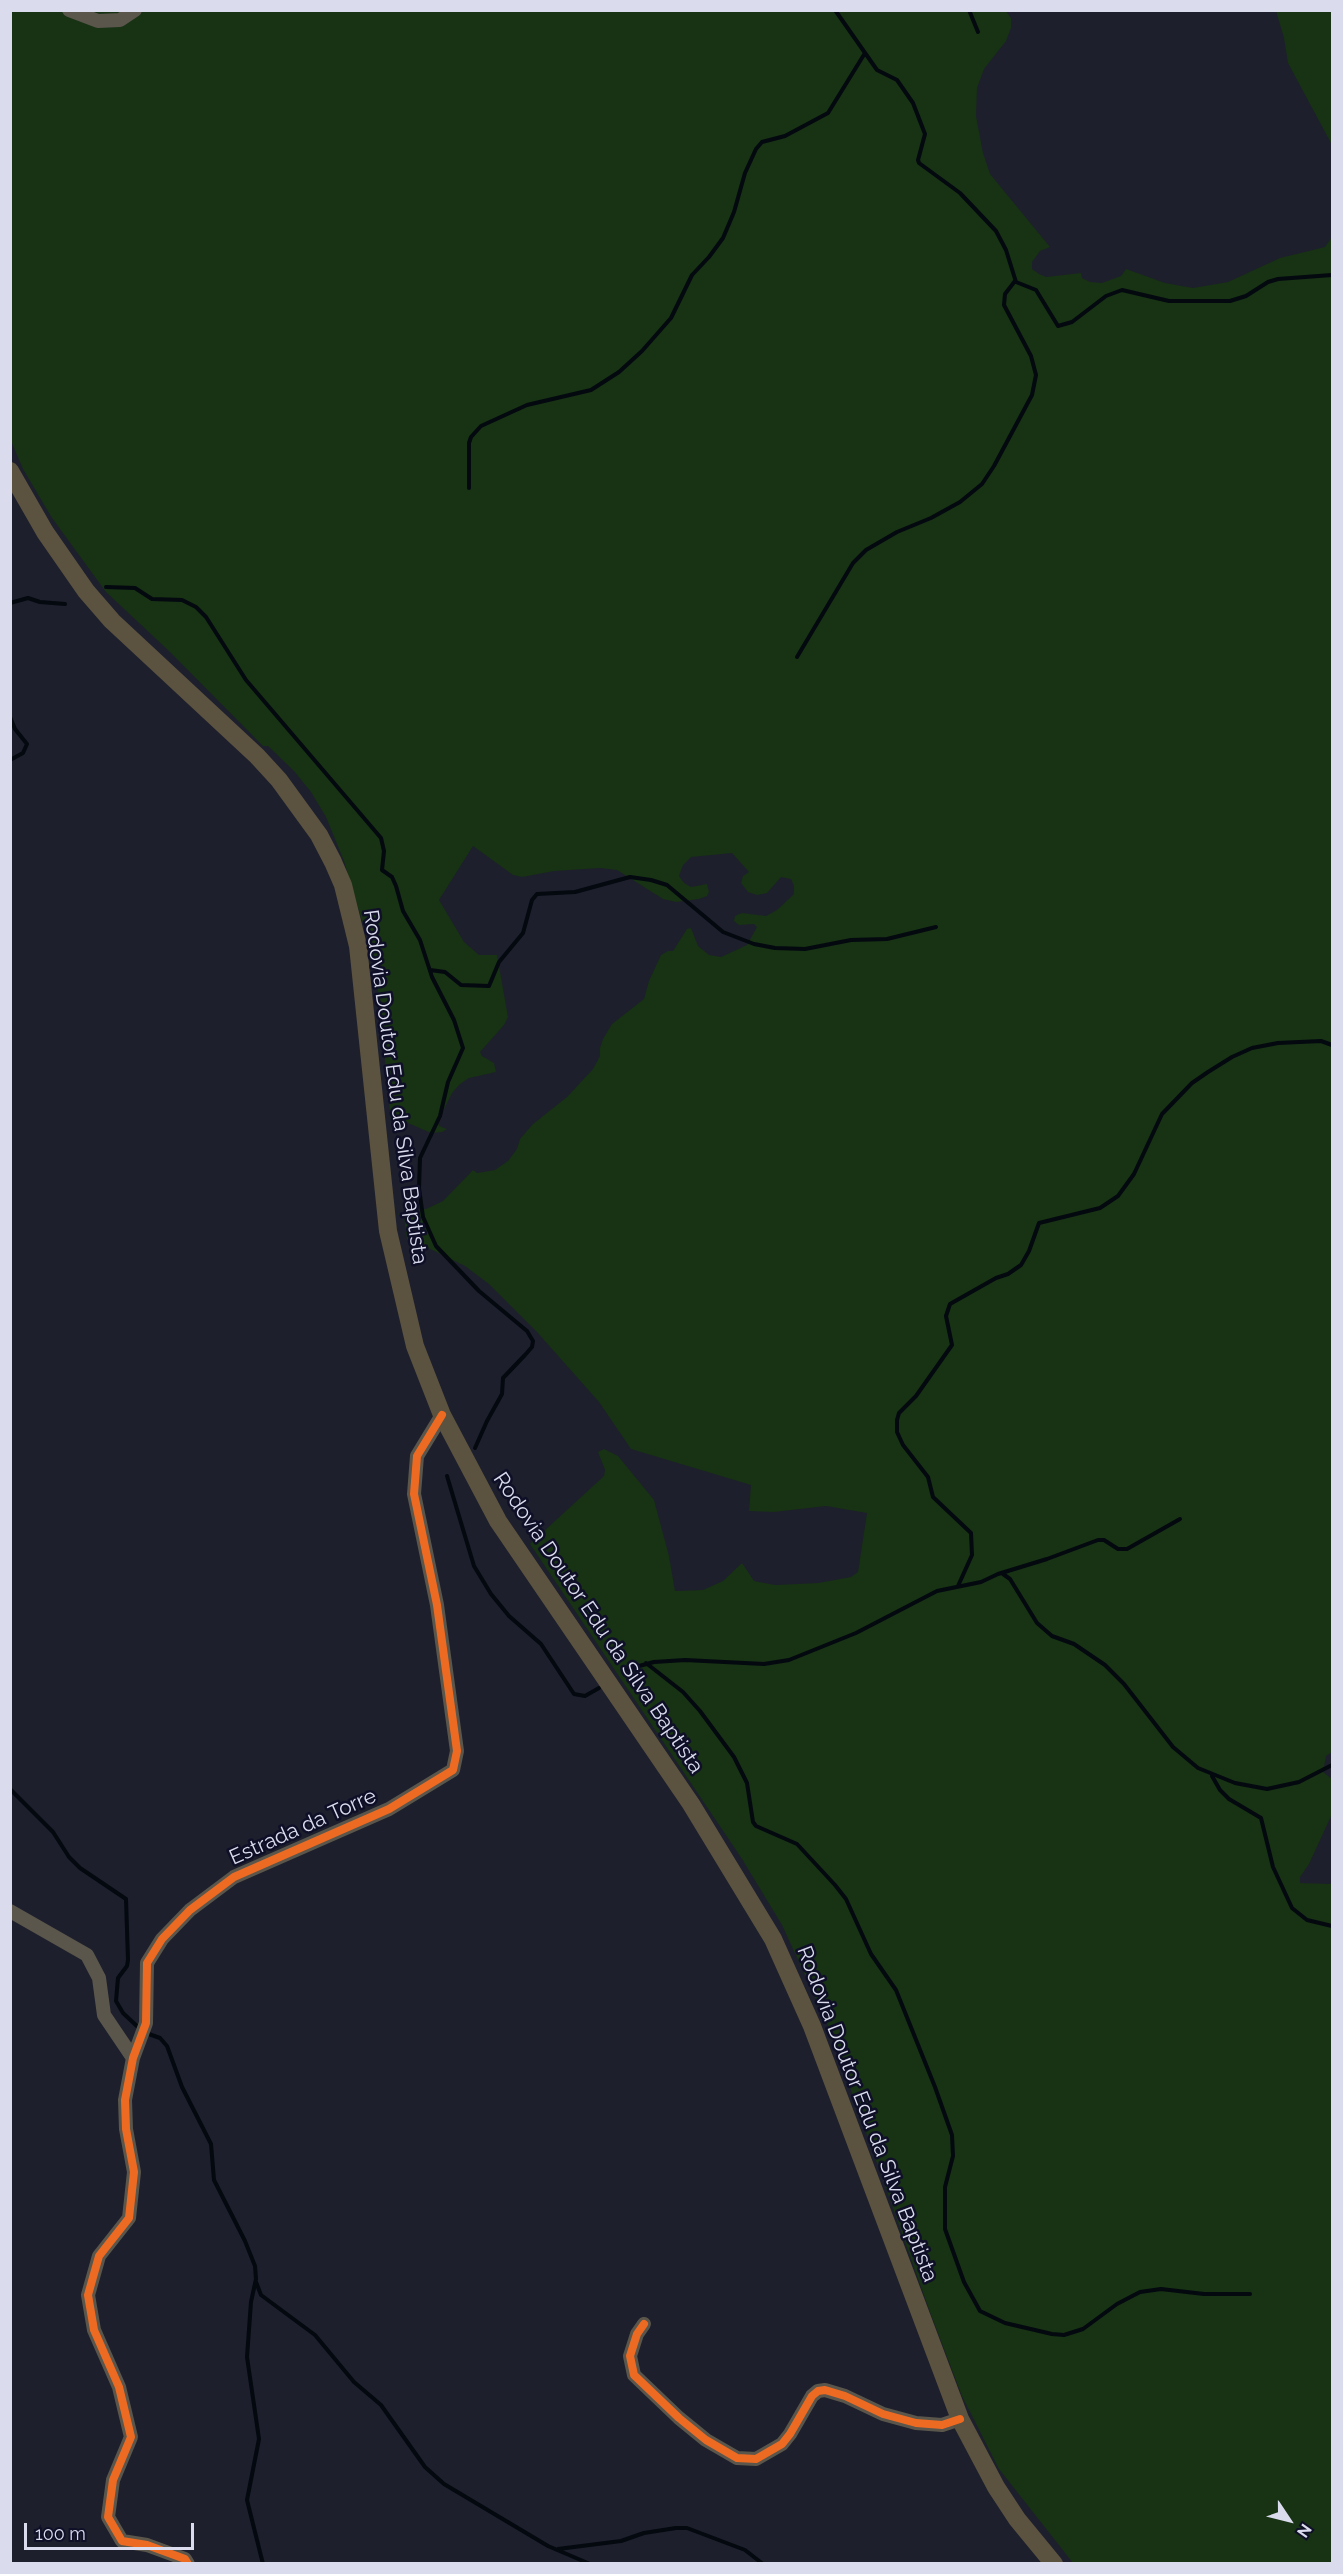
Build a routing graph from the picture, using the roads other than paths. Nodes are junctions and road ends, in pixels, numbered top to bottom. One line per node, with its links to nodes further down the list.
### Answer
1 (69, 10): 2 (street)
2 (135, 10)
3 (10, 471): 4 (main road, Rodovia Doutor Edu da Silva Baptista)
4 (442, 1415): 6 (street, Estrada da Torre); 8 (main road, Rodovia Doutor Edu da Silva Baptista)
5 (10, 1911): 6 (street)
6 (133, 2058): 9 (street, Estrada da Torre)
7 (644, 2324): 8 (street)
8 (960, 2419): 10 (main road, Rodovia Doutor Edu da Silva Baptista)
9 (188, 2564)
10 (1054, 2564)

